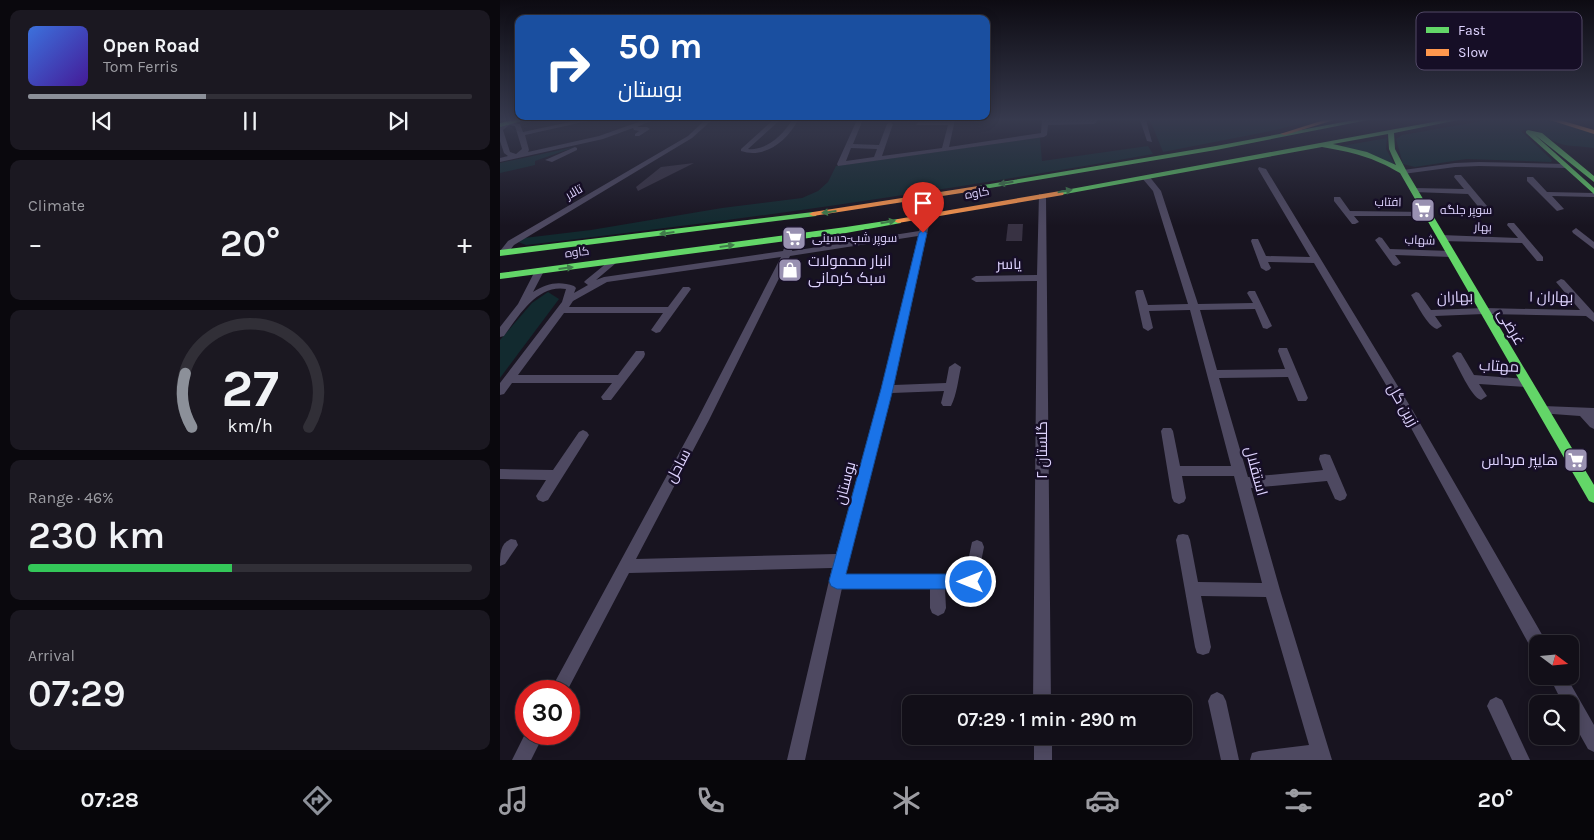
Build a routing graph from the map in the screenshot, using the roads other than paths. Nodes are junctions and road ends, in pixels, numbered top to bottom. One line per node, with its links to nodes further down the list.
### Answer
1 (513, 155): 14 (street)
2 (524, 155): 14 (street)
3 (560, 155): 17 (street)
4 (659, 155): 48 (street, تالار)
5 (844, 155): 15 (street)
6 (877, 155): 15 (street)
7 (900, 155): 15 (street)
8 (1161, 155): 48 (main road, کاوه, one-way to 48)
9 (1267, 155): 23 (main road, کاوه)
10 (1373, 155): 21 (main road)
11 (1395, 155): 21 (main road, غرضی)
12 (1554, 155): 18 (main road)
13 (1565, 155): 19 (main road)
14 (517, 157): 16 (street)
15 (876, 159)
16 (500, 160)
17 (549, 160)
18 (1565, 166): 19 (main road); 21 (street); 29 (main road)
19 (1578, 167): 25 (main road)
20 (1262, 169): 53 (street, زرین گل)
21 (1403, 172): 26 (main road, غرضی)
22 (1458, 177): 27 (street)
23 (1146, 178): 30 (main road, کاوه, one-way to 23); 69 (street, استقلال)
24 (1530, 178): 28 (street)
25 (1594, 180)
26 (1414, 190): 27 (street); 35 (main road, غرضی)
27 (1471, 192): 32 (street)
28 (1544, 194): 29 (street); 33 (street)
29 (1594, 194)
30 (1042, 196): 36 (main road, کاوه); 59 (street, گلستان ۲)
31 (1337, 199): 34 (street)
32 (1484, 208)
33 (1560, 209)
34 (1348, 213): 35 (street, افتاب); 37 (street)
35 (1427, 214): 42 (main road, غرضی)
36 (927, 216): 40 (street, بوستان); 41 (main road, کاوه, one-way to 36)
37 (1355, 222)
38 (1511, 225): 45 (street)
39 (1576, 231): 46 (street)
40 (923, 233): 49 (street); 91 (street, بوستان)
41 (792, 237): 49 (street, ساحل); 54 (main road, کاوه, one-way to 41)
42 (1441, 238): 45 (street, بهار); 50 (main road, غرضی)
43 (1378, 240): 47 (street)
44 (1255, 241): 51 (street)
45 (1525, 241): 52 (street)
46 (1594, 246)
47 (1388, 252): 50 (street, شهاب); 55 (street)
48 (501, 253)
49 (787, 254): 67 (street); 117 (street, ساحل)
50 (1451, 254): 72 (main road, غرضی)
51 (1262, 259): 53 (street); 56 (street)
52 (1540, 259)
53 (1317, 260): 123 (street, زرین گل)
54 (614, 262): 57 (main road, کاوه, one-way to 54); 67 (street)
55 (1396, 263)
56 (1266, 268)
57 (539, 271): 58 (main road, کاوه); 66 (street)
58 (500, 276)
59 (1042, 278): 60 (street, یاسر); 127 (street, گلستان ۲)
60 (976, 279)
61 (1561, 282): 74 (street)
62 (686, 289): 71 (street)
63 (1140, 292): 70 (street)
64 (1252, 293): 68 (street)
65 (1416, 295): 73 (street)
66 (522, 305): 67 (street); 79 (street)
67 (563, 306): 71 (street); 86 (street)
68 (1259, 306): 69 (street); 75 (street)
69 (1194, 307): 70 (street); 85 (street, استقلال)
70 (1143, 308): 77 (street)
71 (670, 310): 78 (street)
72 (1484, 311): 73 (street, بهاران); 74 (street, بهاران ۱); 89 (main road, غرضی)
73 (1427, 313): 76 (street)
74 (1591, 316)
75 (1267, 326)
76 (1437, 326)
77 (1148, 328)
78 (656, 330)
79 (500, 334)
80 (1283, 352): 84 (street)
81 (640, 354): 87 (street)
82 (1457, 356): 88 (street)
83 (955, 367): 90 (street)
84 (1292, 373): 85 (street); 95 (street)
85 (1212, 374): 107 (street, استقلال)
86 (509, 379): 87 (street); 92 (street)
87 (621, 379): 94 (street)
88 (1470, 379): 89 (street, مهتاب); 93 (street)
89 (1526, 383): 97 (main road, غرضی)
90 (951, 387): 91 (street); 96 (street)
91 (887, 389): 116 (street, بوستان)
92 (500, 391)
93 (1481, 396)
94 (606, 397)
95 (1302, 398)
96 (947, 403)
97 (1543, 410): 98 (street); 110 (main road, غرضی)
98 (1589, 412): 99 (street)
99 (1594, 424)
100 (1167, 431): 103 (street)
101 (583, 435): 105 (street)
102 (1325, 459): 106 (street)
103 (1174, 471): 107 (street); 111 (street)
104 (500, 474): 105 (street)
105 (556, 475): 109 (street)
106 (1332, 475): 107 (street); 108 (street)
107 (1241, 477): 121 (street, استقلال)
108 (1340, 495)
109 (543, 496)
110 (1594, 497)
111 (1179, 498)
112 (1183, 540): 120 (street)
113 (512, 544): 115 (street)
114 (977, 547): 119 (street)
115 (500, 559)
116 (841, 561): 117 (street); 118 (street, بوستان)
117 (624, 566): 125 (street, ساحل)
118 (837, 581): 119 (street); 135 (street, بوستان)
119 (937, 582): 122 (street)
120 (1192, 590): 121 (street); 124 (street)
121 (1272, 590): 133 (street, استقلال)
122 (938, 608)
123 (1533, 635)
124 (1203, 647)
125 (564, 680)
126 (1562, 685): 130 (street)
127 (1042, 695)
128 (1218, 701): 137 (street)
129 (1496, 706): 139 (street)
130 (1594, 743)
131 (529, 745): 134 (street)
132 (1042, 745): 136 (street)
133 (1322, 757): 138 (street)
134 (521, 760)
135 (796, 760)
136 (1043, 760)
137 (1230, 760)
138 (1259, 760)
139 (1521, 760)

